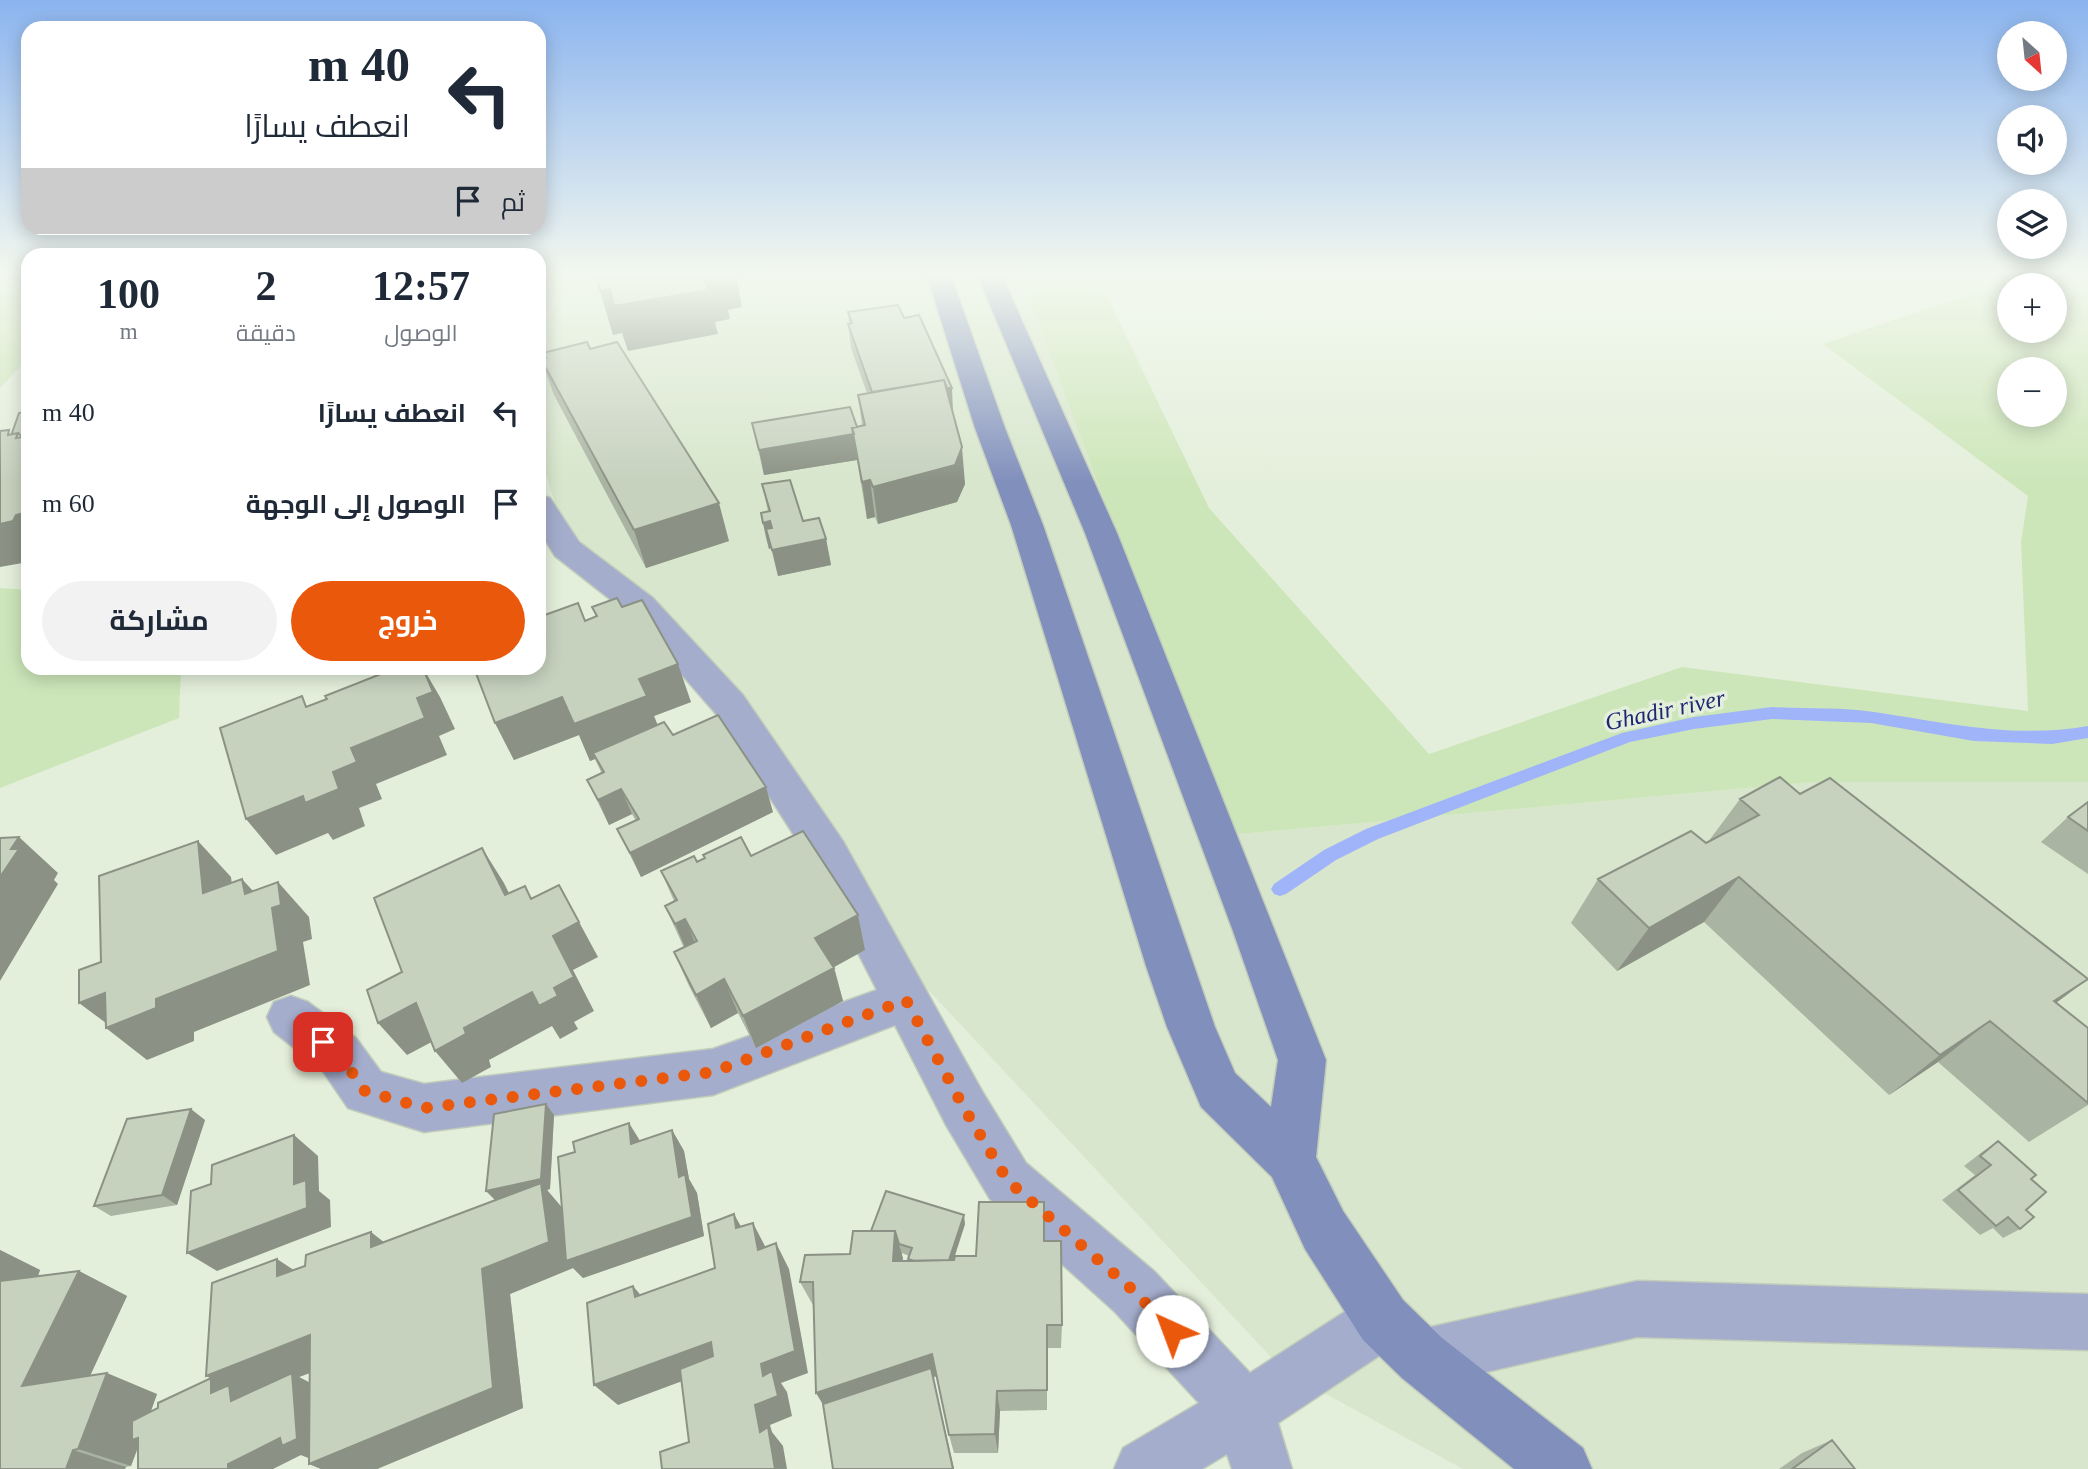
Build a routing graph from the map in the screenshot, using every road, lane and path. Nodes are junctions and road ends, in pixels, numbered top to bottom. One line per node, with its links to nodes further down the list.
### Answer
1 (962, 345): 6 (street)
2 (1020, 345): 6 (street)
3 (546, 516): 4 (street)
4 (906, 1000): 5 (street); 10 (street)
5 (291, 1017)
6 (1290, 1159): 7 (street)
7 (1383, 1320): 9 (street); 10 (street)
8 (2088, 1322): 9 (street)
9 (1422, 1358): 13 (street)
10 (1245, 1410): 11 (street); 12 (street)
11 (1144, 1469)
12 (1262, 1469)
13 (1562, 1469)

